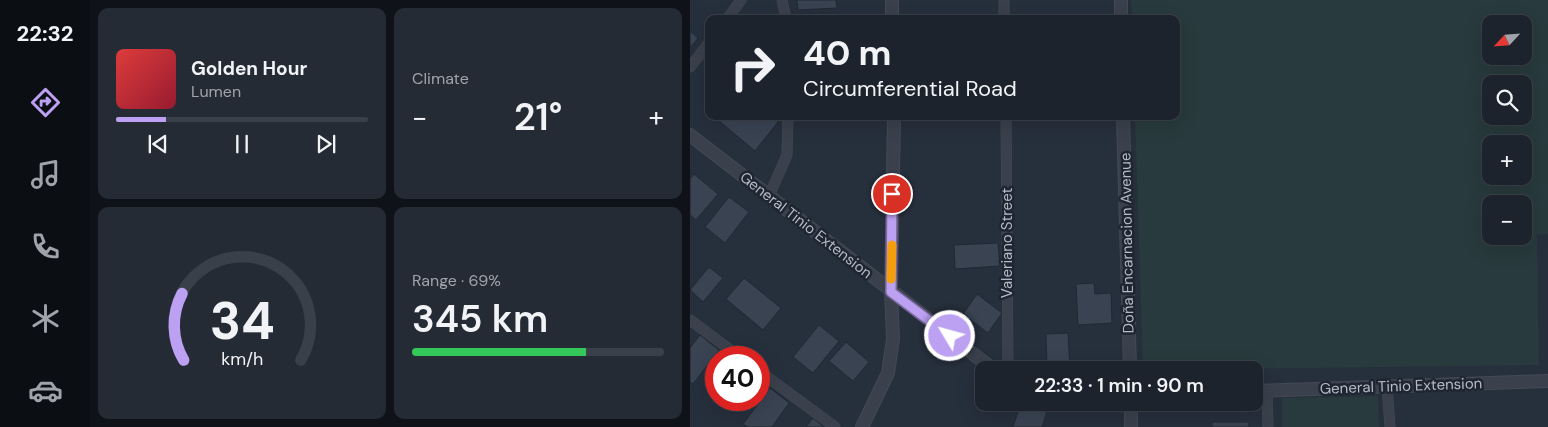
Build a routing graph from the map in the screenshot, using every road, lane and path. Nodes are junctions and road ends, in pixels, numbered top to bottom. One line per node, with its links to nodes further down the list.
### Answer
1 (741, 0): 6 (street)
2 (782, 0): 7 (street)
3 (892, 0): 8 (street)
4 (1004, 0): 9 (street)
5 (1120, 0): 10 (street)
6 (730, 15)
7 (785, 15)
8 (892, 15)
9 (1004, 15)
10 (1121, 15)
11 (705, 48): 12 (street)
12 (690, 67)
13 (788, 120): 18 (street)
14 (894, 120): 19 (street)
15 (1006, 120): 23 (street, Valeriano Street)
16 (1123, 120): 24 (street, Doña Encarnacion Avenue)
17 (690, 135): 18 (street, General Tinio Extension)
18 (769, 196): 19 (street, General Tinio Extension)
19 (891, 292): 22 (street, General Tinio Extension); 32 (street)
20 (690, 320): 21 (street)
21 (725, 346)
22 (982, 361)
23 (1008, 361)
24 (1130, 361)
25 (770, 379): 31 (street)
26 (1548, 381): 27 (street, General Tinio Extension)
27 (1388, 387): 29 (street, General Tinio Extension); 35 (street)
28 (1263, 390): 29 (street, General Tinio Extension)
29 (1267, 390): 34 (street)
30 (1131, 411): 33 (street)
31 (835, 427)
32 (862, 427)
33 (1131, 427)
34 (1268, 427)
35 (1390, 427)

